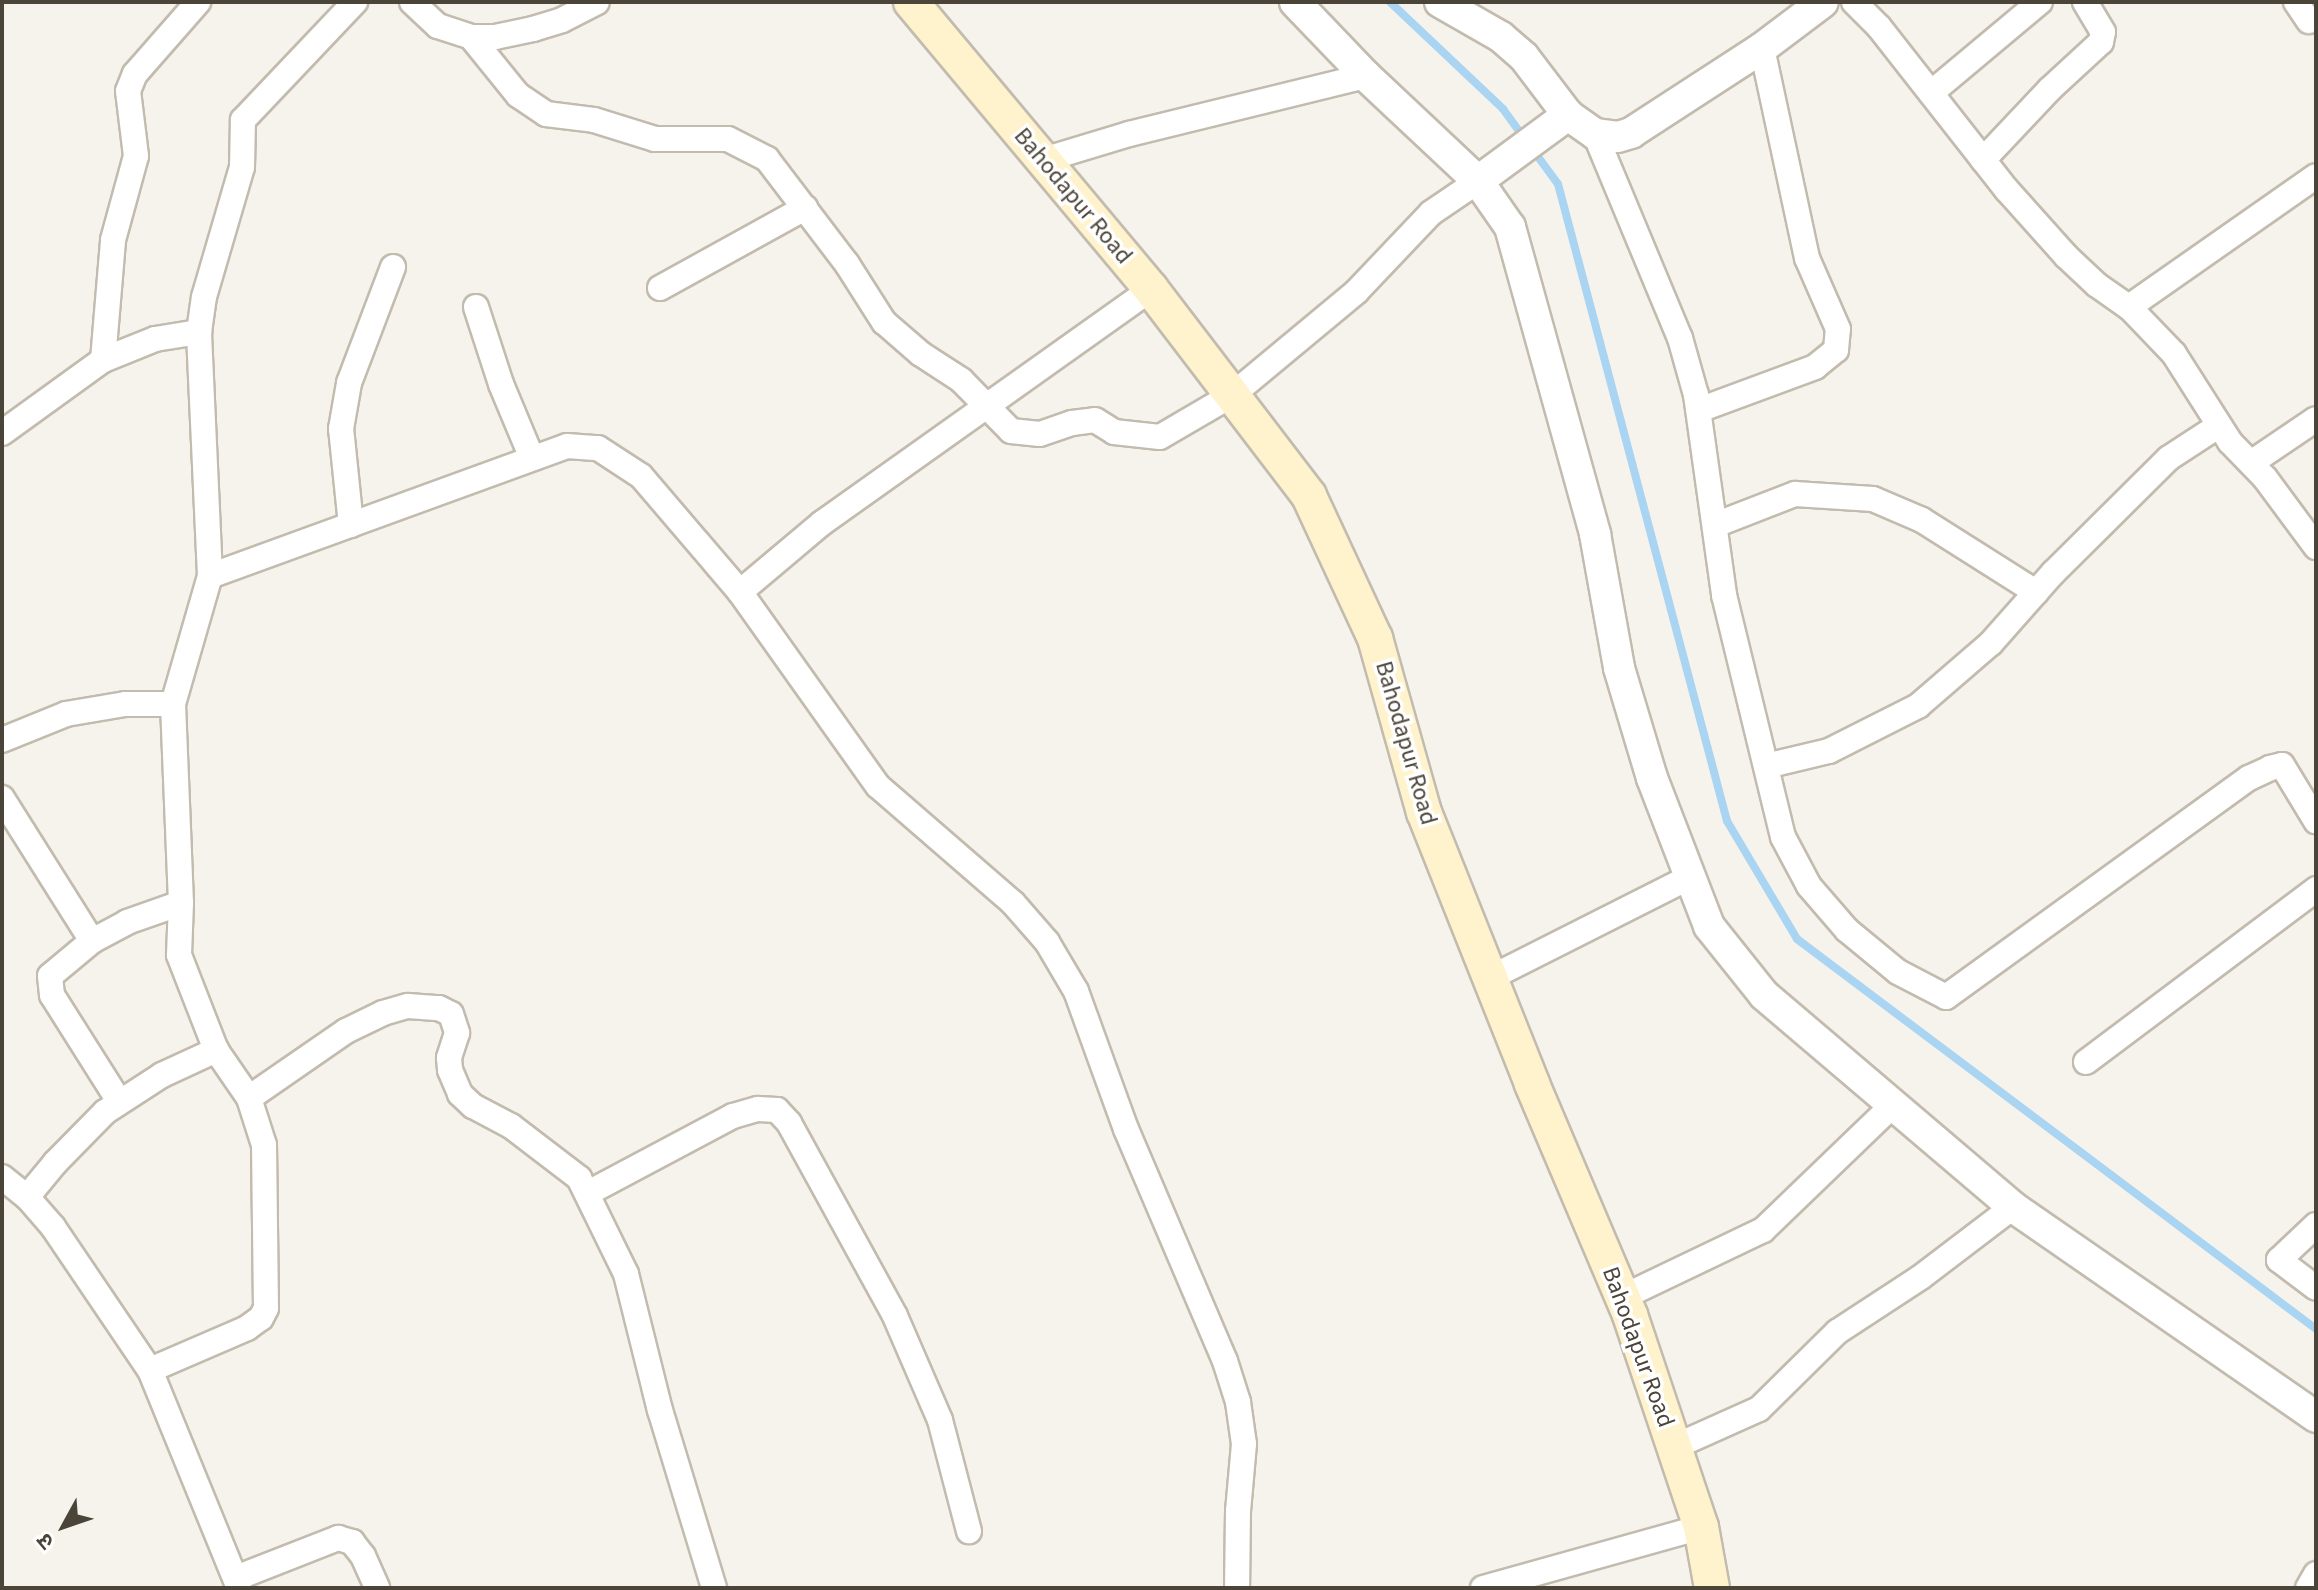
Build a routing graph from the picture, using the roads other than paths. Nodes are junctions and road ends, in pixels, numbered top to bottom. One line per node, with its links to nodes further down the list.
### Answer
1 (197, 2): 29 (street)
2 (355, 2): 28 (street)
3 (412, 2): 12 (street)
4 (597, 2): 12 (street)
5 (911, 2): 18 (main road, Bahodapur Road)
6 (1295, 2): 14 (street)
7 (1440, 2): 16 (street)
8 (1823, 2): 13 (street)
9 (1854, 2): 15 (street)
10 (2040, 2): 15 (street)
11 (2085, 2): 19 (street)
12 (471, 37): 22 (street)
13 (1762, 48): 17 (street); 32 (street)
14 (1366, 76): 18 (street); 20 (street)
15 (1931, 93): 19 (street)
16 (1559, 121): 17 (street); 20 (street)
17 (1595, 134): 32 (street)
18 (1043, 160): 25 (main road, Bahodapur Road)
19 (1983, 160): 27 (street)
20 (1489, 173): 30 (street); 49 (street)
21 (2316, 176): 27 (street)
22 (805, 208): 24 (street); 31 (street)
23 (393, 267): 38 (street)
24 (660, 288)
25 (1151, 289): 30 (main road, Bahodapur Road); 31 (street)
26 (476, 307): 36 (street)
27 (2129, 307): 34 (street)
28 (199, 332): 29 (street); 41 (street)
29 (103, 360): 35 (street)
30 (1232, 395): 31 (street); 53 (main road, Bahodapur Road)
31 (989, 405): 42 (street)
32 (1699, 410): 39 (street)
33 (2316, 419): 37 (street)
34 (2218, 426): 37 (street); 43 (street)
35 (2, 433)
36 (532, 458): 38 (street); 42 (street)
37 (2251, 463): 40 (street)
38 (351, 525): 41 (street)
39 (1715, 525): 43 (street); 46 (street)
40 (2316, 547)
41 (210, 576): 44 (street)
42 (740, 592): 75 (street)
43 (2036, 592): 46 (street)
44 (173, 704): 45 (street); 51 (street)
45 (2, 740)
46 (1766, 766): 48 (street)
47 (2, 798): 52 (street)
48 (2316, 821)
49 (1690, 877): 53 (street); 58 (street)
50 (2316, 889): 55 (street)
51 (181, 903): 52 (street); 54 (street)
52 (92, 941): 57 (street)
53 (1490, 978): 65 (main road, Bahodapur Road)
54 (216, 1050): 56 (street); 57 (street)
55 (2086, 1062)
56 (249, 1098): 60 (street); 66 (street)
57 (119, 1101): 61 (street)
58 (1893, 1105): 62 (street); 65 (street)
59 (2, 1177): 61 (street)
60 (588, 1193): 70 (street); 74 (street)
61 (27, 1197): 66 (street)
62 (2013, 1207): 67 (street); 68 (street)
63 (2316, 1225): 64 (street)
64 (2316, 1288)
65 (1623, 1297): 68 (main road, Bahodapur Road)
66 (150, 1370): 72 (street)
67 (2316, 1417)
68 (1674, 1447): 69 (main road, Bahodapur Road)
69 (1701, 1527): 76 (street); 77 (main road, Bahodapur Road)
70 (969, 1531)
71 (2316, 1574): 78 (street)
72 (237, 1583): 73 (street)
73 (377, 1588)
74 (714, 1588)
75 (1237, 1588)
76 (1483, 1588)
77 (1712, 1588)
78 (2308, 1588)

